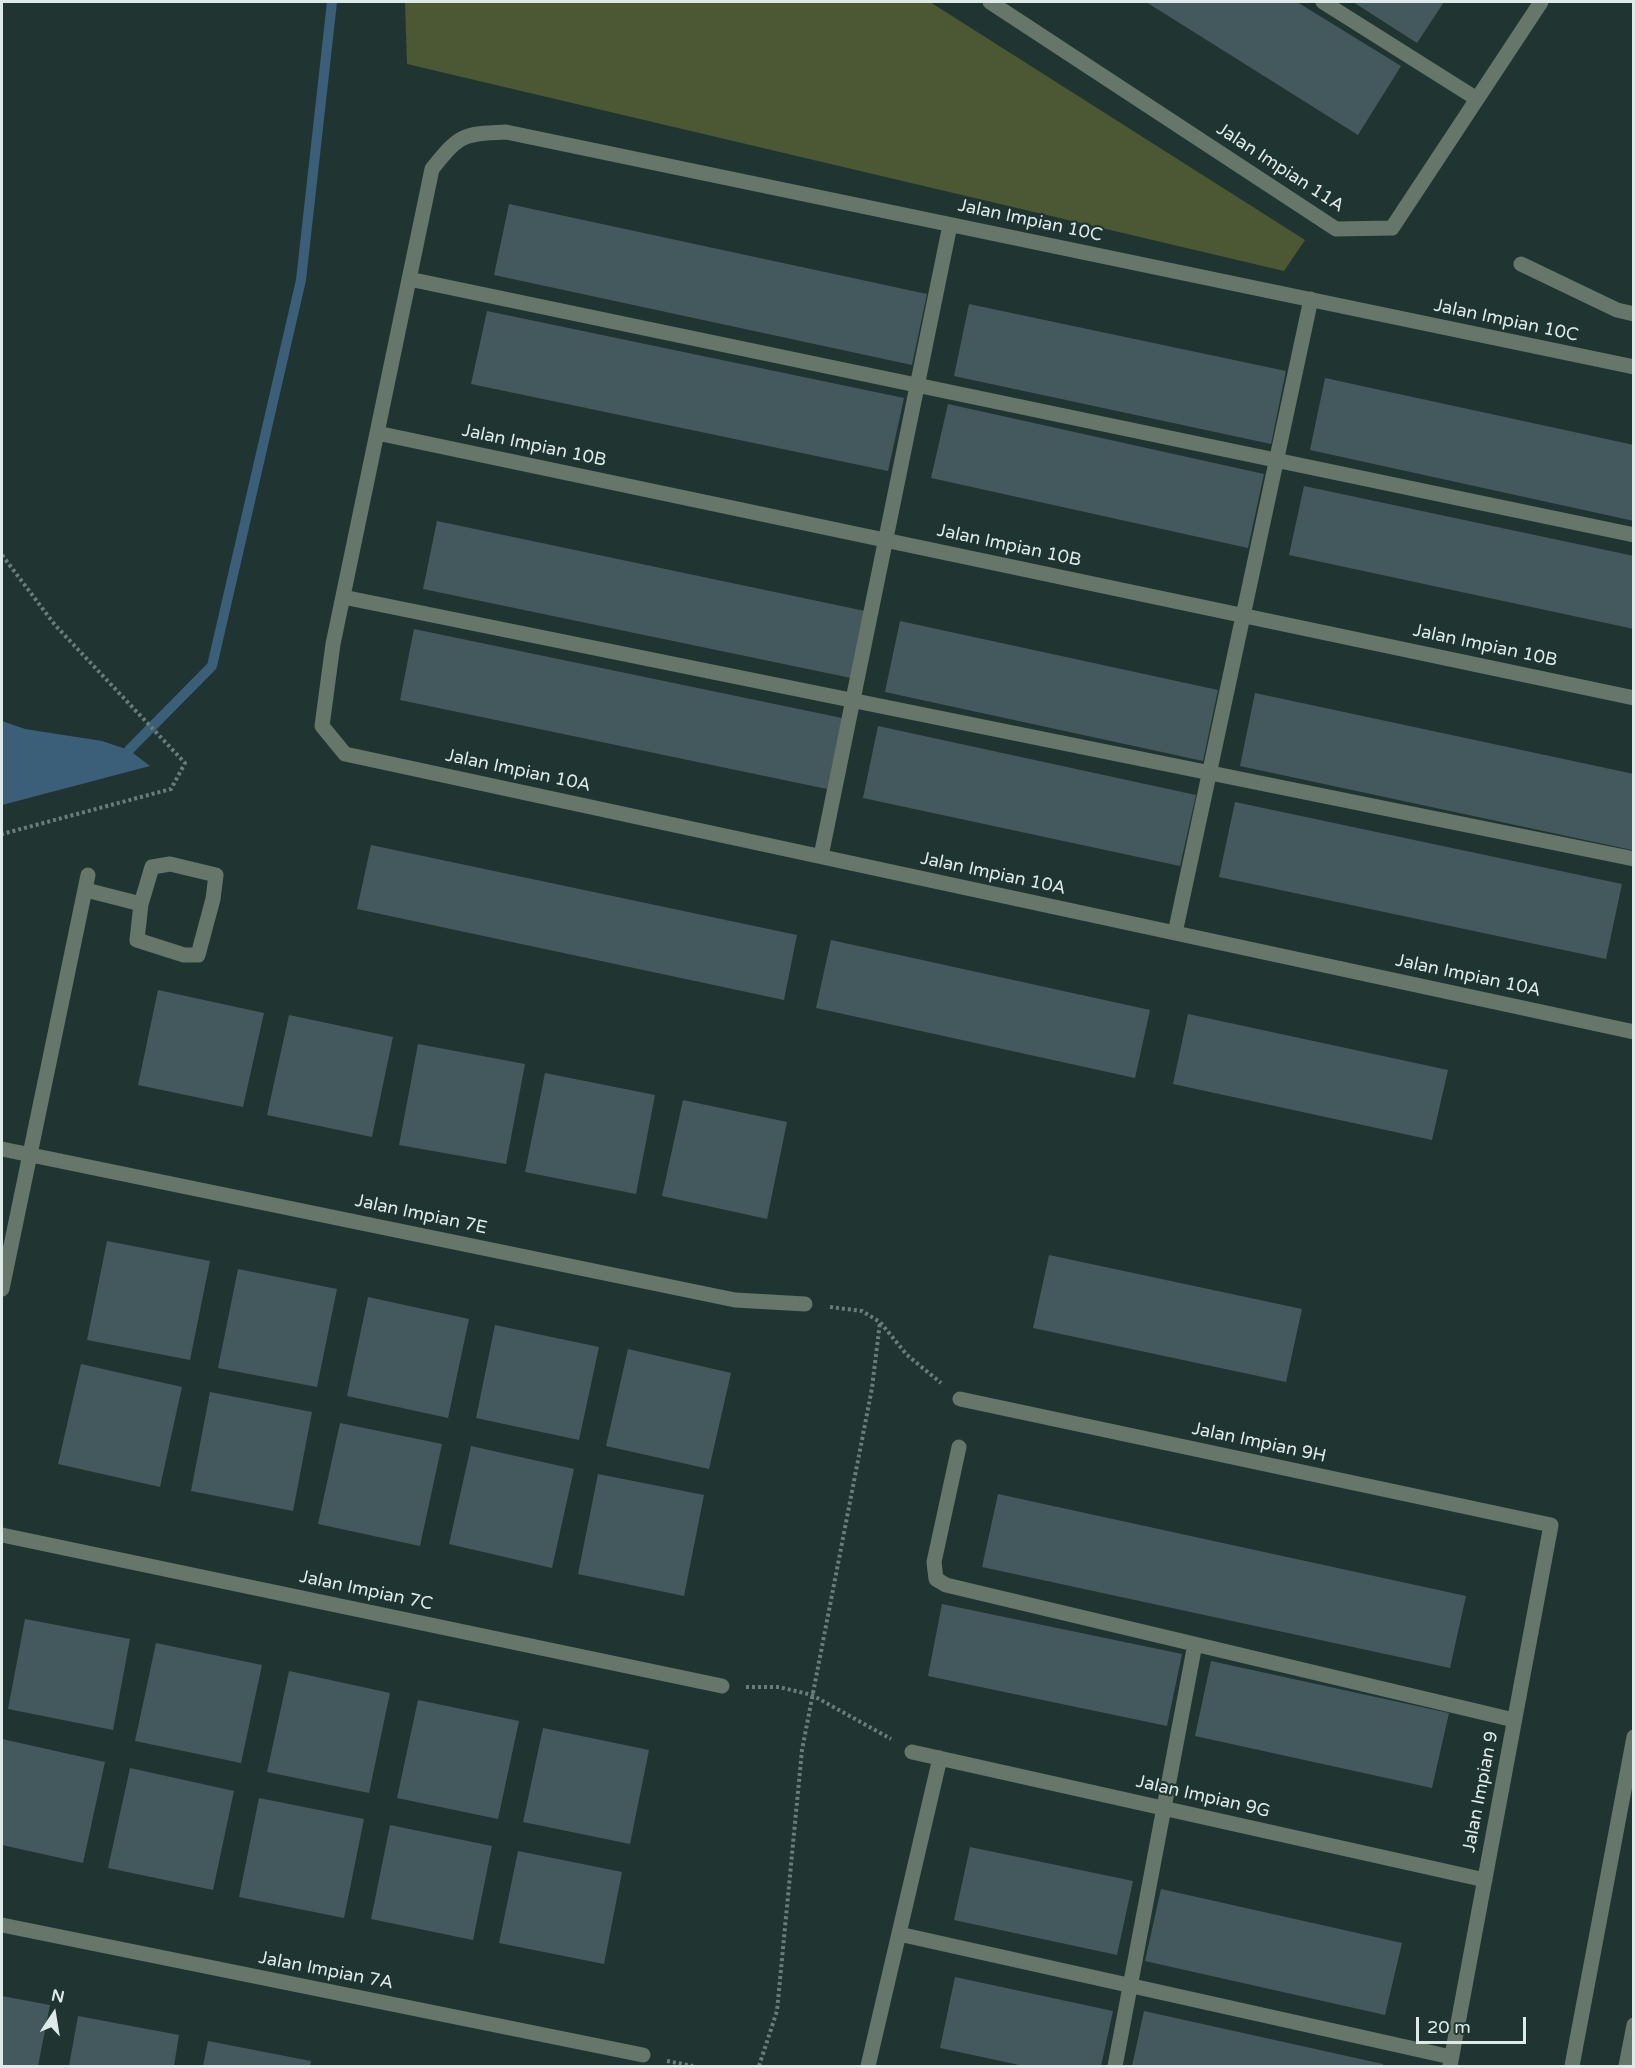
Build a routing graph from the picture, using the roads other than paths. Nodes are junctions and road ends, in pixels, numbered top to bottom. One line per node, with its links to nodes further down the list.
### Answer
1 (990, 2): 4 (street, Jalan Impian 11A)
2 (1323, 2): 4 (street)
3 (1540, 2): 4 (street, Jalan Impian 11A)
4 (1477, 99)
5 (950, 225): 7 (street, Jalan Impian 10C); 8 (street, Jalan Impian 10C); 11 (street)
6 (1521, 264): 9 (street)
7 (409, 279): 11 (street); 12 (street)
8 (1311, 299): 10 (street, Jalan Impian 10C); 13 (street)
9 (1634, 314)
10 (1634, 367)
11 (917, 386): 13 (street); 15 (street)
12 (377, 433): 15 (street, Jalan Impian 10B); 16 (street)
13 (1276, 461): 14 (street); 17 (street)
14 (1634, 535)
15 (886, 540): 17 (street, Jalan Impian 10B); 19 (street)
16 (343, 597): 19 (street); 21 (street, Jalan Impian 10A)
17 (1243, 616): 18 (street, Jalan Impian 10B); 20 (street)
18 (1634, 698)
19 (853, 700): 20 (street); 21 (street)
20 (1209, 773): 22 (street); 24 (street)
21 (821, 856): 24 (street, Jalan Impian 10A)
22 (1634, 859)
23 (141, 904): 23 (street); 27 (street)
24 (1175, 933): 25 (street, Jalan Impian 10A)
25 (1634, 1032)
26 (2, 1149): 27 (street, Jalan Impian 7E)
27 (30, 1155): 28 (street); 29 (street, Jalan Impian 7E)
28 (2, 1289)
29 (805, 1304)
30 (960, 1399): 32 (street, Jalan Impian 9H)
31 (959, 1447): 34 (street)
32 (1551, 1525): 36 (street, Jalan Impian 9)
33 (2, 1535): 35 (street, Jalan Impian 7C)
34 (1195, 1644): 36 (street); 40 (street)
35 (722, 1686)
36 (1515, 1720): 41 (street, Jalan Impian 9)
37 (1634, 1737): 51 (street)
38 (912, 1752): 39 (street, Jalan Impian 9G)
39 (940, 1758): 40 (street, Jalan Impian 9G); 43 (street)
40 (1164, 1808): 41 (street, Jalan Impian 9G); 44 (street)
41 (1485, 1880): 48 (street, Jalan Impian 9)
42 (2, 1925): 47 (street, Jalan Impian 7A)
43 (899, 1934): 44 (street); 49 (street)
44 (1131, 1985): 48 (street); 50 (street)
45 (1634, 2025): 46 (street)
46 (1631, 2048): 52 (street)
47 (643, 2055)
48 (1451, 2062)
49 (868, 2067)
50 (1115, 2067)
51 (1572, 2067)
52 (1626, 2067)

